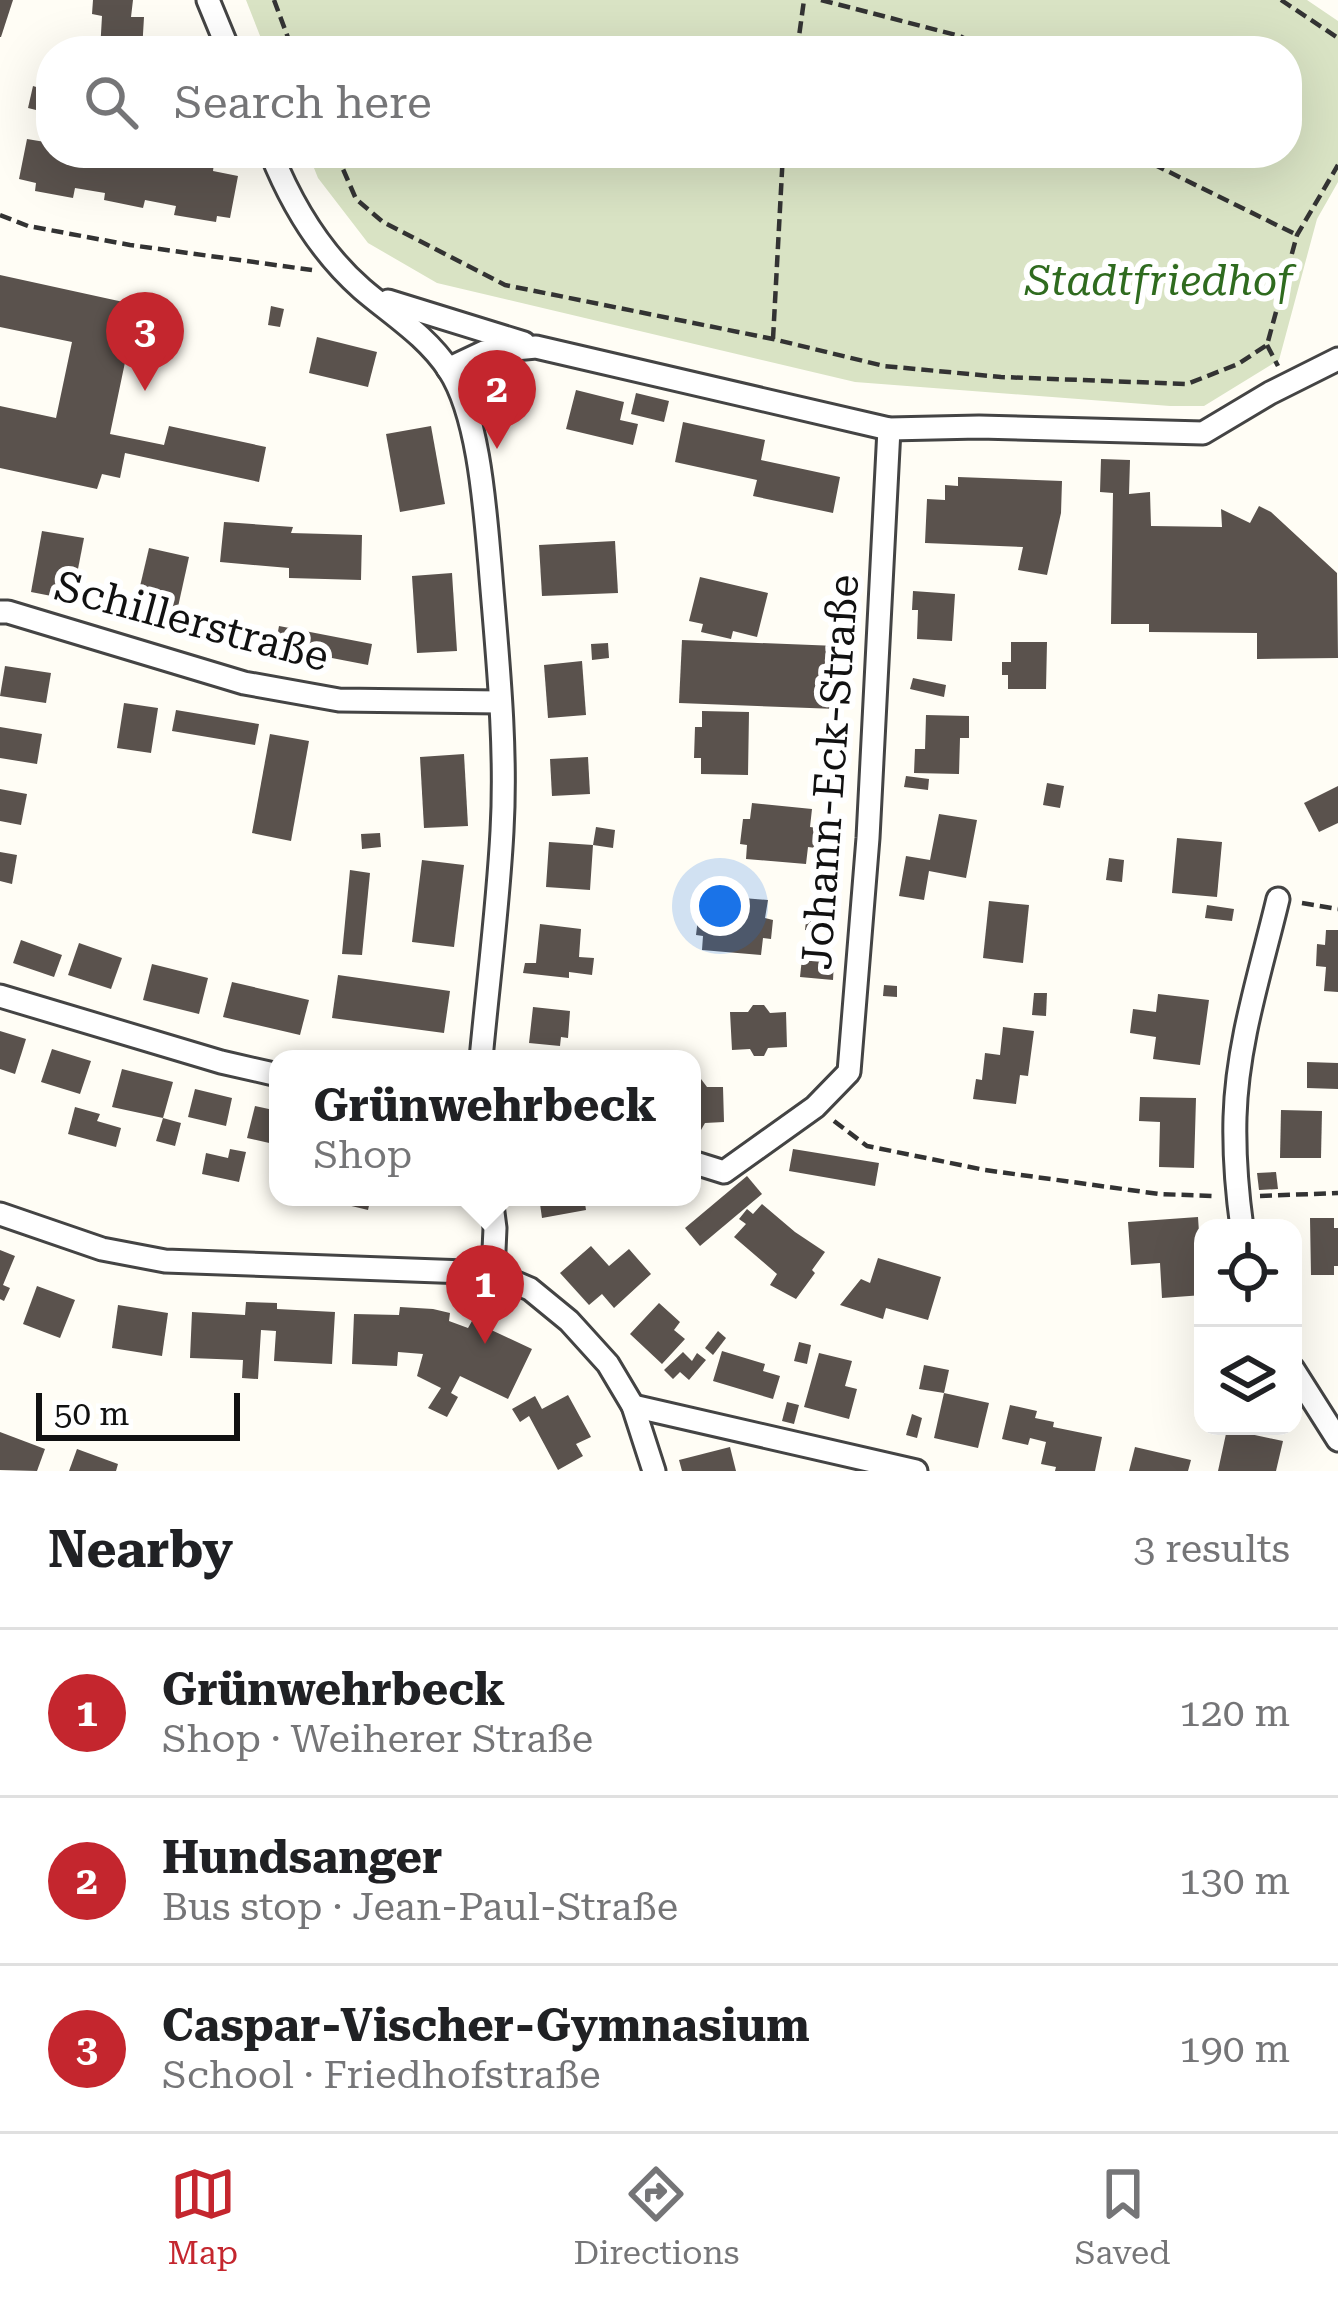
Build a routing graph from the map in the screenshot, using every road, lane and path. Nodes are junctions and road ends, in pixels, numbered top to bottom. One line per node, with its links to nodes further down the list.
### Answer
1 (208, 0): 6 (street)
2 (274, 0): 7 (path)
3 (804, 0): 8 (path)
4 (821, 0): 9 (path)
5 (1281, 0): 10 (path)
6 (223, 36)
7 (287, 36)
8 (798, 36)
9 (960, 36)
10 (1338, 38)
11 (1338, 165): 17 (path)
12 (277, 168): 18 (street)
13 (343, 168): 19 (path)
14 (782, 168): 19 (path)
15 (1161, 168): 17 (path)
16 (0, 215): 18 (path)
17 (1297, 236): 19 (path)
18 (356, 283): 20 (street); 22 (street)
19 (773, 339)
20 (536, 347): 22 (street); 23 (street)
21 (1338, 359): 23 (street)
22 (448, 368): 25 (street)
23 (889, 430): 31 (street, Johann-Eck-Straße)
24 (4, 612): 25 (street, Schillerstraße)
25 (500, 702): 29 (street)
26 (1278, 899): 27 (path); 34 (street)
27 (1338, 909)
28 (0, 996): 30 (street)
29 (482, 1050)
30 (269, 1073)
31 (815, 1107): 32 (street, Johann-Eck-Straße); 34 (path)
32 (701, 1165)
33 (1338, 1192): 34 (path)
34 (1238, 1197): 37 (street)
35 (491, 1206): 38 (street)
36 (0, 1214): 38 (street)
37 (1241, 1219)
38 (493, 1273): 40 (street)
39 (1302, 1383): 41 (street)
40 (633, 1406): 42 (street); 43 (street)
41 (1338, 1440)
42 (654, 1471)
43 (916, 1471)

